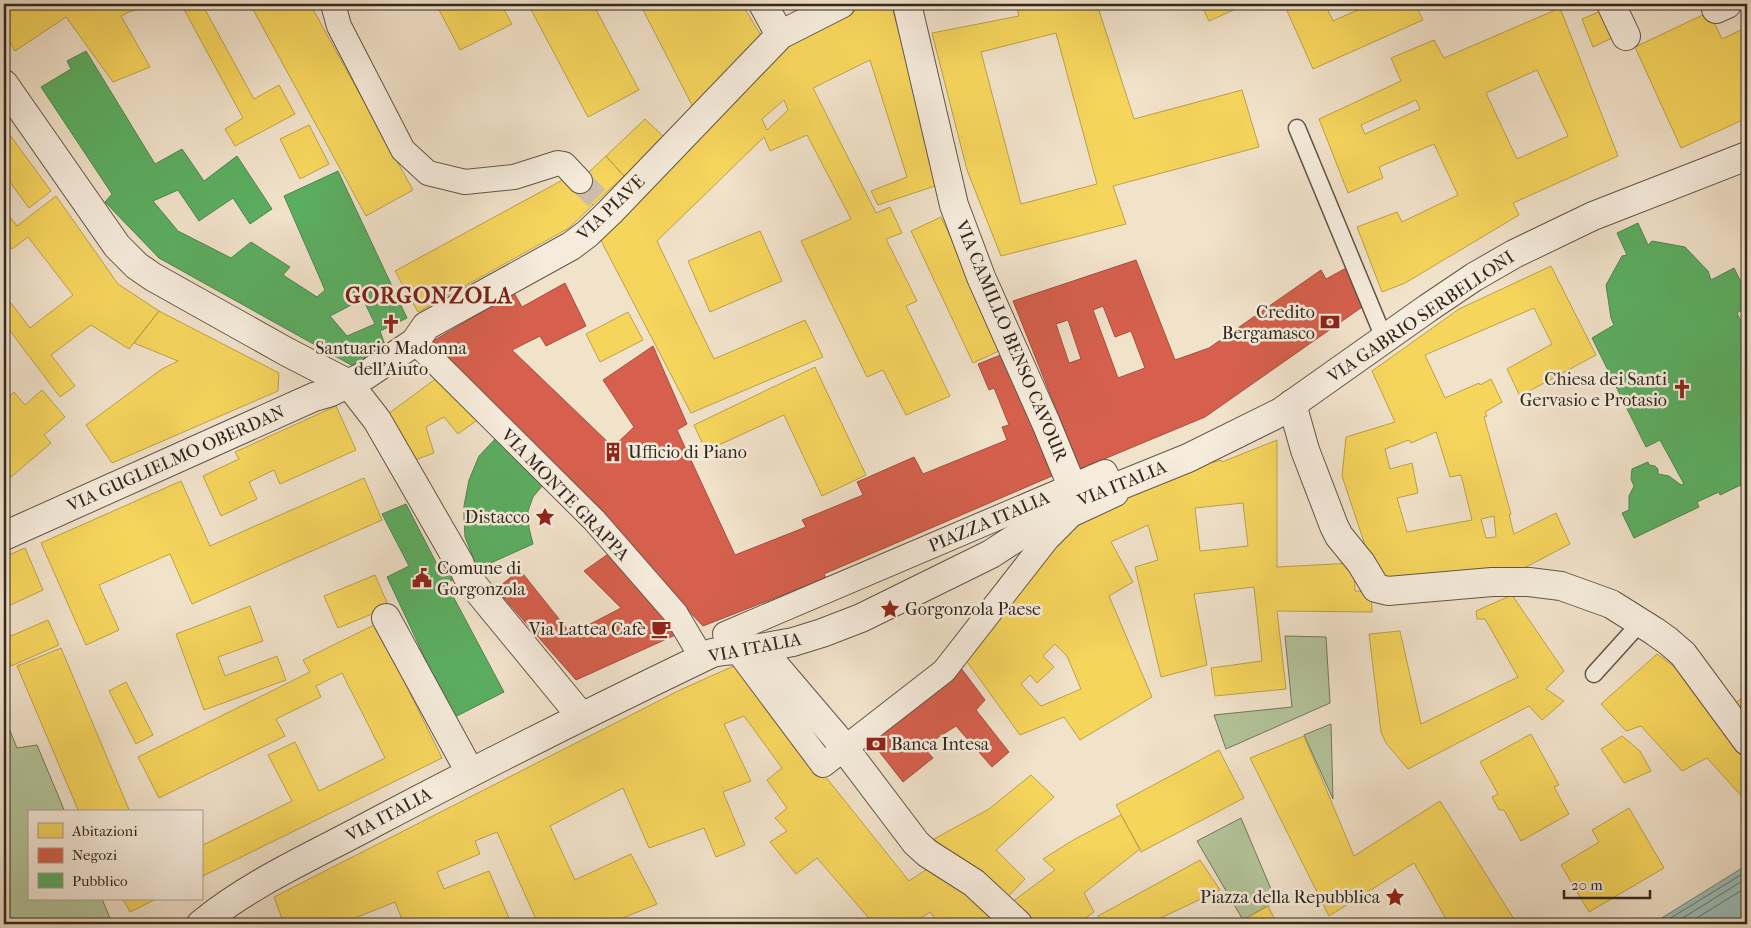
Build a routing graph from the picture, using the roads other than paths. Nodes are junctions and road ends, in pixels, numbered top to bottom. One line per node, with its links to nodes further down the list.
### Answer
1 (332, 4): 11 (street)
2 (763, 4): 6 (street)
3 (841, 4): 6 (street, VIA PIAVE)
4 (907, 4): 17 (street, VIA CAMILLO BENSO CAVOUR)
5 (1611, 4): 7 (street)
6 (780, 35): 13 (street, VIA PIAVE)
7 (1626, 36)
8 (4, 84): 14 (street)
9 (1297, 128): 12 (lane)
10 (1747, 156): 12 (street, VIA GABRIO SERBELLONI)
11 (580, 180)
12 (1384, 338): 15 (street, VIA GABRIO SERBELLONI)
13 (415, 342): 14 (street, VIA PIAVE); 22 (street, VIA MONTE GRAPPA)
14 (349, 384): 18 (street, VIA GUGLIELMO OBERDAN); 24 (street)
15 (1292, 404): 16 (street, VIA ITALIA); 20 (street)
16 (1113, 488): 17 (street, VIA ITALIA); 26 (street, PIAZZA ITALIA)
17 (1075, 494): 21 (street, VIA ITALIA); 21 (street, PIAZZA ITALIA)
18 (4, 536)
19 (386, 618): 27 (street)
20 (1641, 622): 23 (lane); 25 (street)
21 (748, 649): 22 (street, VIA ITALIA); 26 (street)
22 (702, 658): 24 (street, VIA ITALIA)
23 (1594, 674)
24 (581, 716): 27 (street, VIA ITALIA)
25 (1747, 742)
26 (844, 748): 29 (street)
27 (470, 772): 28 (street, VIA ITALIA)
28 (201, 924)
29 (1018, 924)

